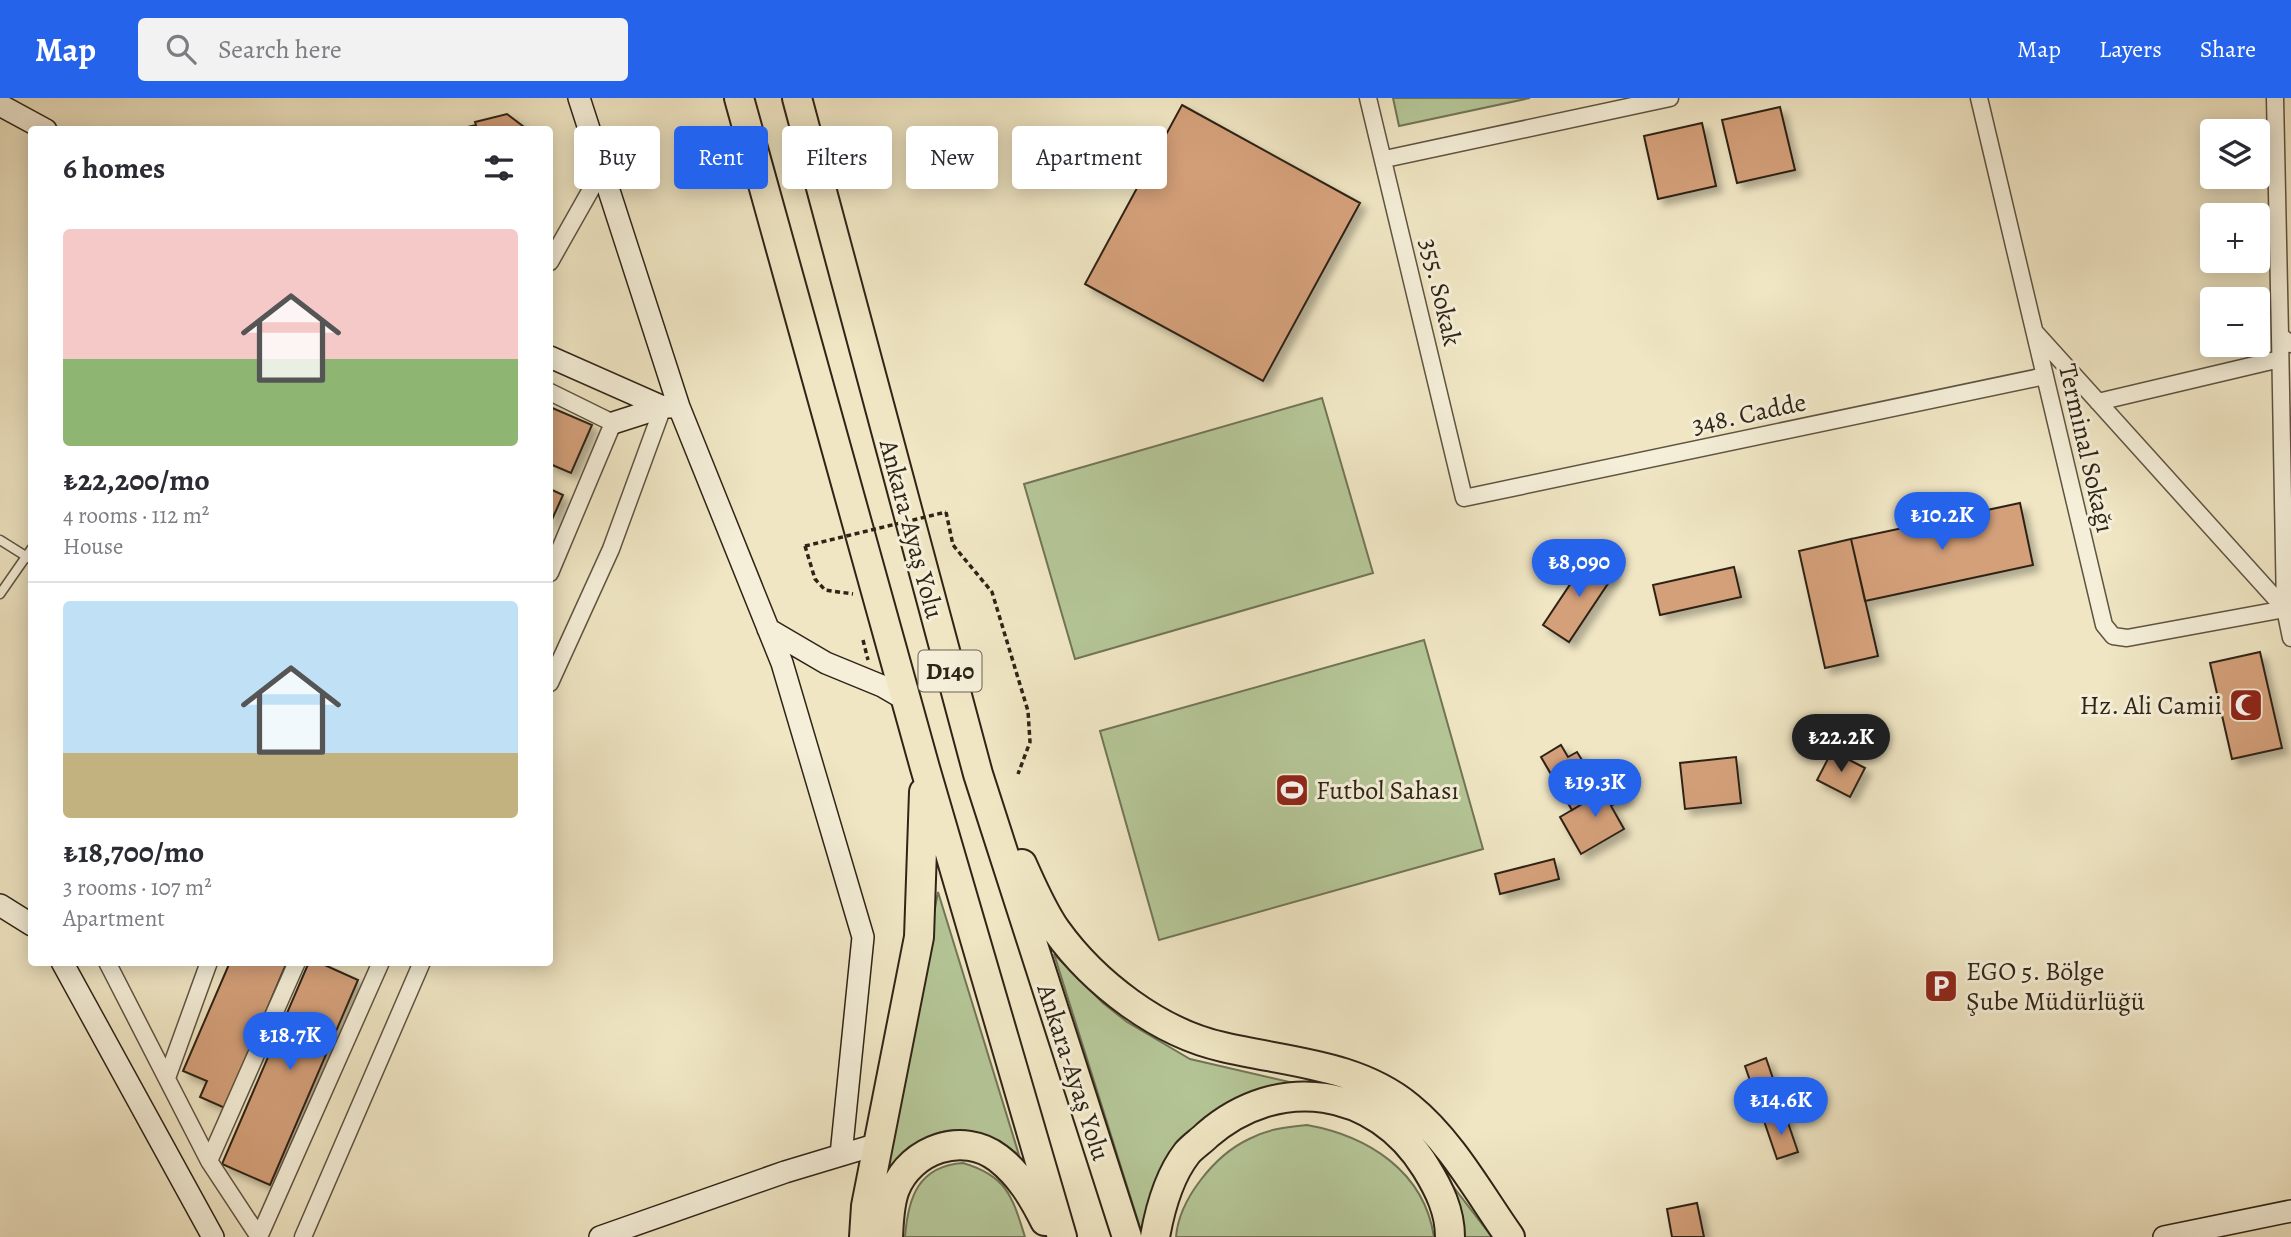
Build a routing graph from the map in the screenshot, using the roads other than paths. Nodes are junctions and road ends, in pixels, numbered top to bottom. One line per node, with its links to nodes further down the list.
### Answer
1 (579, 98): 10 (street)
2 (739, 98): 34 (highway, Ankara-Ayaş Yolu / D140)
3 (797, 98): 36 (highway, Ankara-Ayaş Yolu / D140)
4 (1368, 98): 11 (street, 355. Sokak)
5 (1670, 98): 11 (street)
6 (1979, 98): 16 (street, Terminal Sokağı)
7 (2275, 98): 15 (street)
8 (0, 106): 9 (street)
9 (38, 126)
10 (588, 126)
11 (1385, 159): 25 (street, 355. Sokak)
12 (591, 189): 14 (street)
13 (608, 189): 23 (street)
14 (553, 257)
15 (2285, 294): 17 (street)
16 (2034, 331): 20 (street, Terminal Sokağı); 22 (street)
17 (2285, 340): 19 (street)
18 (553, 358): 23 (street)
19 (2280, 359): 22 (street); 30 (street)
20 (2045, 376): 25 (street, 348. Cadde); 30 (street, Terminal Sokağı)
21 (553, 393): 24 (street)
22 (2098, 402): 30 (street)
23 (671, 407): 24 (street); 31 (street); 33 (street)
24 (613, 423): 28 (street)
25 (1464, 498)
26 (0, 540): 27 (lane)
27 (28, 559): 29 (lane)
28 (553, 566)
29 (0, 594)
30 (2288, 605): 32 (street)
31 (768, 629): 34 (street); 47 (street)
32 (2291, 638)
33 (553, 676)
34 (906, 700): 35 (highway, Ankara-Ayaş Yolu / D140)
35 (925, 768): 46 (highway); 57 (highway, Ankara-Ayaş Yolu / D140)
36 (978, 774): 58 (highway, Ankara-Ayaş Yolu / D140); 61 (highway)
37 (0, 905): 38 (street)
38 (28, 922)
39 (64, 966): 50 (street)
40 (109, 966): 45 (street)
41 (208, 966): 45 (street)
42 (295, 966): 48 (street)
43 (380, 966): 51 (street)
44 (420, 966): 52 (street)
45 (167, 1079): 48 (street)
46 (878, 1143): 47 (street); 54 (highway)
47 (841, 1155): 53 (street)
48 (209, 1161): 51 (street)
49 (2291, 1211): 62 (street)
50 (213, 1237)
51 (259, 1237)
52 (303, 1237)
53 (600, 1237)
54 (864, 1237)
55 (888, 1237): 56 (highway)
56 (1053, 1237)
57 (1062, 1237)
58 (1127, 1237)
59 (1155, 1237): 60 (highway)
60 (1450, 1237)
61 (1510, 1237)
62 (2164, 1237)

